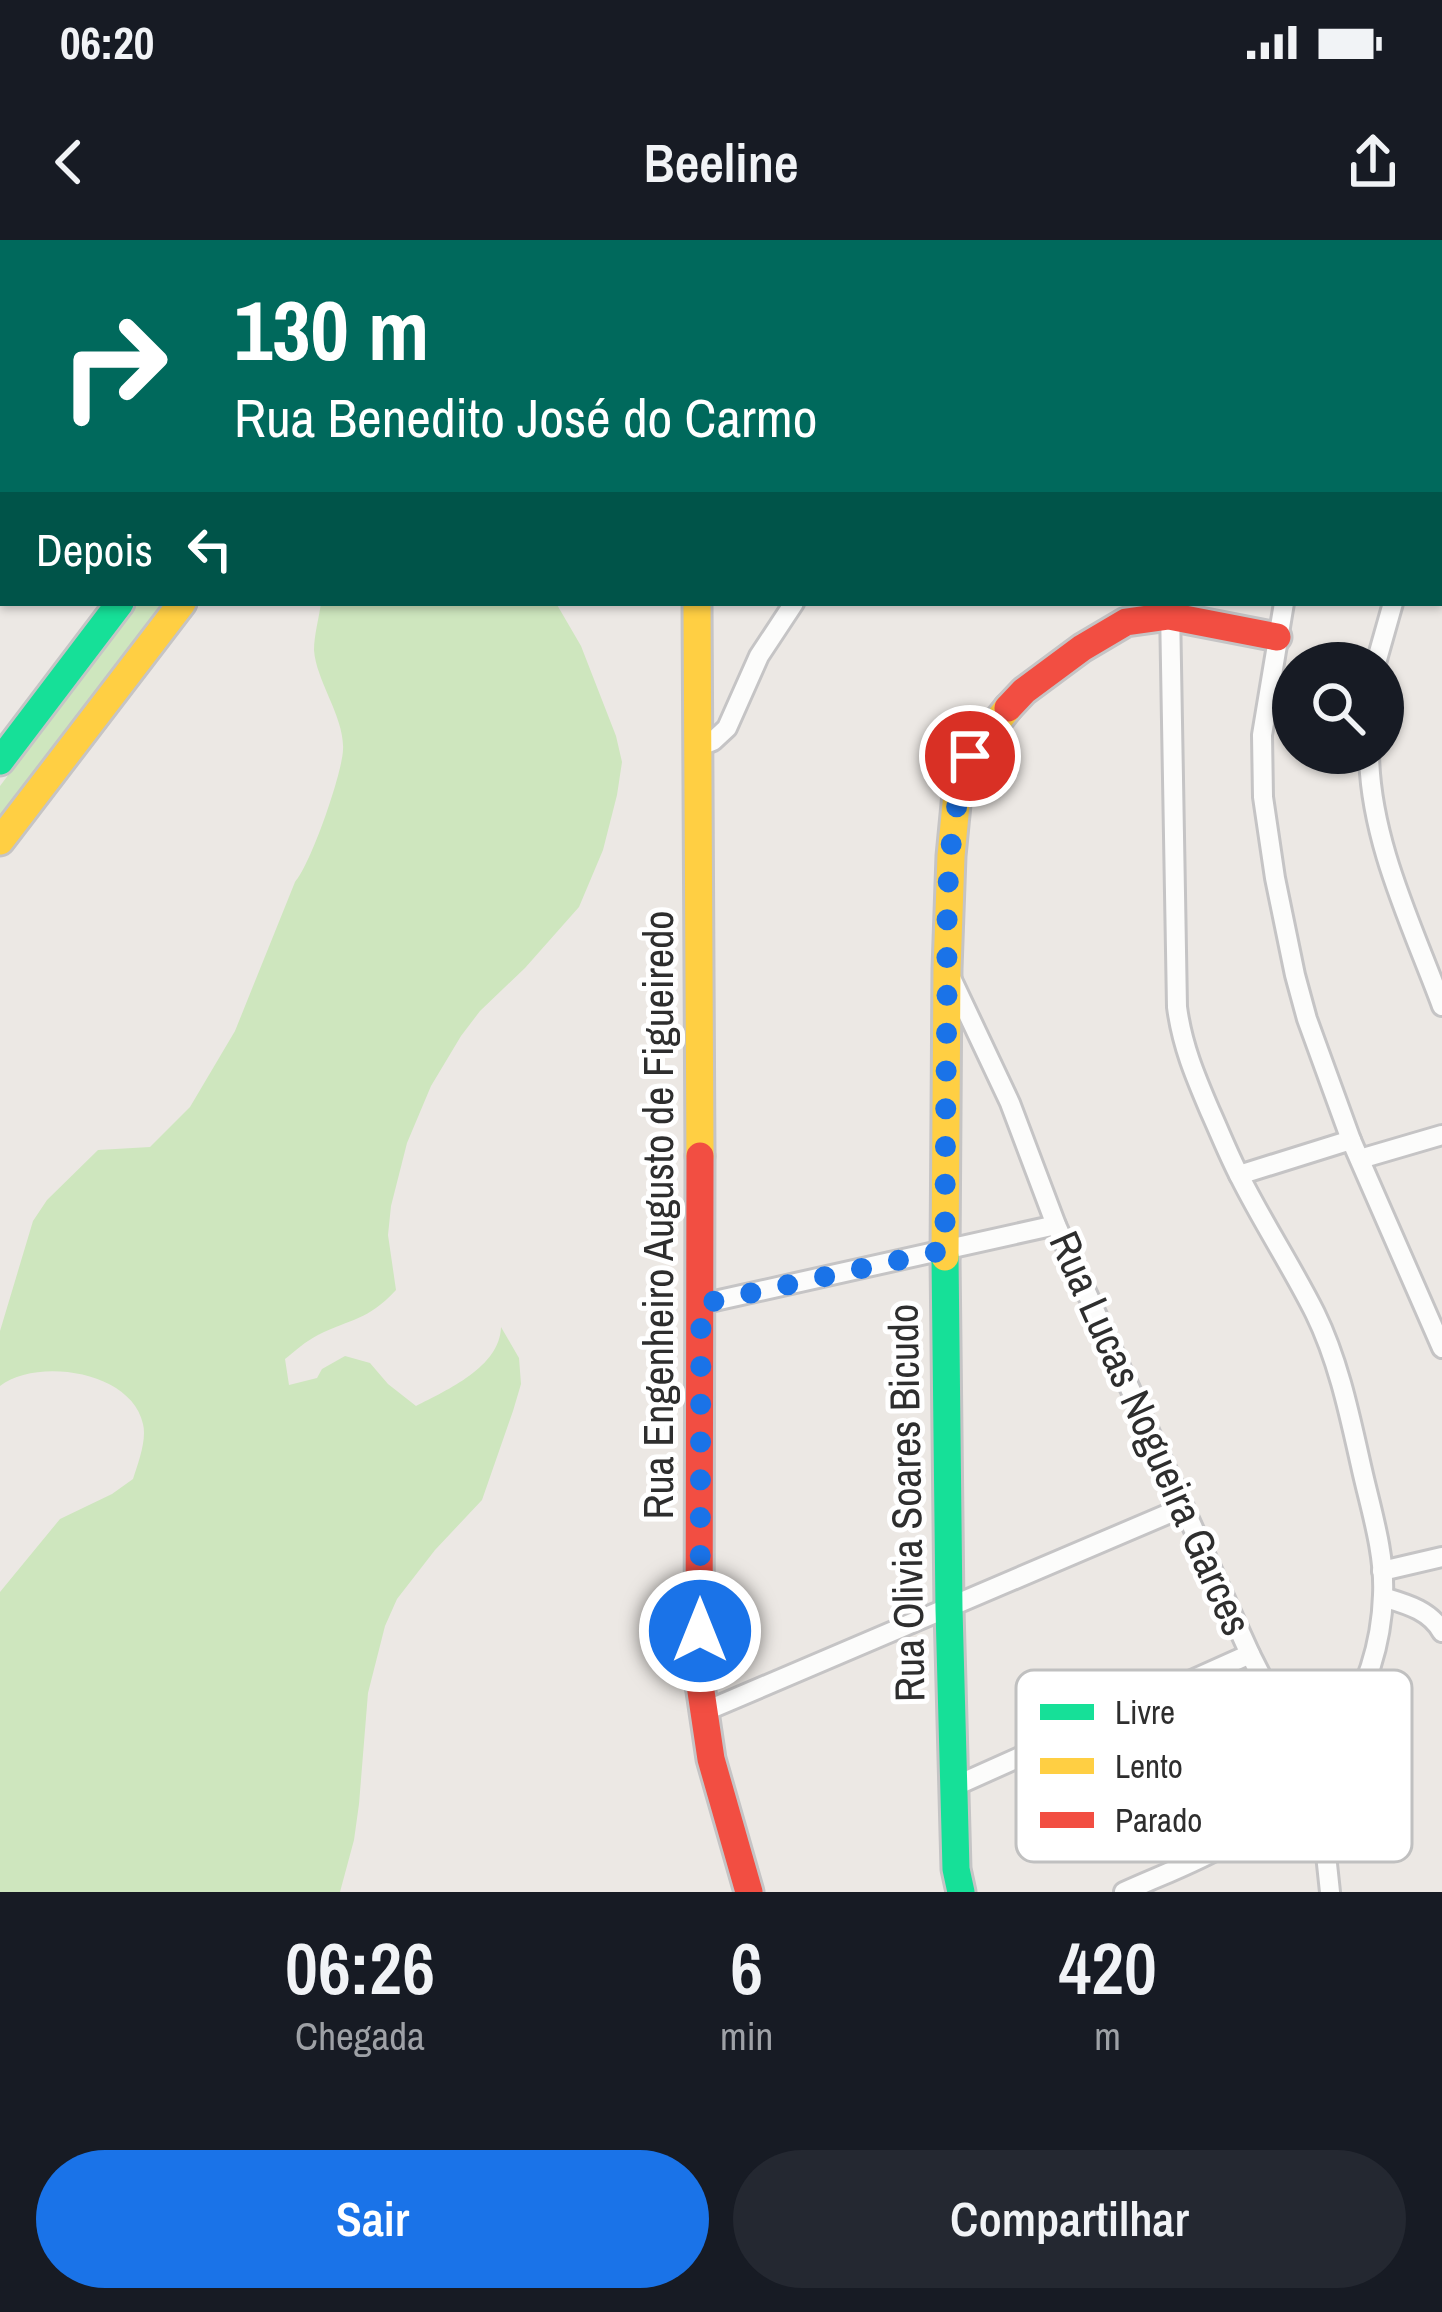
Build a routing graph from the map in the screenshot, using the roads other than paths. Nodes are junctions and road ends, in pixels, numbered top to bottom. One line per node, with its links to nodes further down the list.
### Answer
1 (118, 606): 11 (main road)
2 (180, 606): 13 (main road)
3 (697, 606): 10 (main road, Rua Engenheiro Augusto de Figueiredo)
4 (792, 606): 10 (street)
5 (1283, 606): 8 (street)
6 (1393, 606): 9 (street)
7 (1170, 609): 8 (main road, Rua Olivia Soares Bicudo); 14 (main road, Rua Olivia Soares Bicudo); 21 (street)
8 (1276, 637): 19 (street)
9 (1382, 642)
10 (698, 747): 24 (main road, Rua Engenheiro Augusto de Figueiredo)
11 (0, 761)
12 (1371, 774): 15 (street)
13 (0, 842)
14 (947, 969): 16 (main road, Rua Olivia Soares Bicudo); 17 (street, Rua Lucas Nogueira Garces)
15 (1442, 1006)
16 (946, 1039): 17 (street); 23 (main road, Rua Olivia Soares Bicudo)
17 (982, 1044): 22 (street, Rua Lucas Nogueira Garces)
18 (1442, 1135): 20 (street)
19 (1351, 1140): 20 (street); 21 (street)
20 (1360, 1159): 25 (street)
21 (1239, 1175): 28 (street)
22 (1056, 1225): 23 (street); 26 (street, Rua Lucas Nogueira Garces)
23 (945, 1250): 24 (street); 30 (main road, Rua Olivia Soares Bicudo)
24 (701, 1304): 36 (main road, Rua Engenheiro Augusto de Figueiredo)
25 (1442, 1348)
26 (1184, 1507): 30 (street); 32 (street, Rua Lucas Nogueira Garces)
27 (1442, 1557): 28 (street)
28 (1382, 1570): 29 (street)
29 (1383, 1597): 31 (street); 35 (street)
30 (949, 1609): 36 (street); 38 (main road, Rua Olivia Soares Bicudo)
31 (1442, 1632)
32 (1250, 1654): 33 (street); 34 (street, Rua Lucas Nogueira Garces)
33 (1214, 1670)
34 (1258, 1670)
35 (1368, 1670)
36 (701, 1713): 42 (main road, Rua Engenheiro Augusto de Figueiredo)
37 (1016, 1759): 38 (street)
38 (953, 1787): 43 (main road, Rua Olivia Soares Bicudo)
39 (1197, 1862): 41 (street)
40 (1327, 1862): 45 (street, Rua Lucas Nogueira Garces)
41 (1160, 1884): 44 (street)
42 (749, 1892)
43 (961, 1892)
44 (1124, 1892)
45 (1330, 1892)

